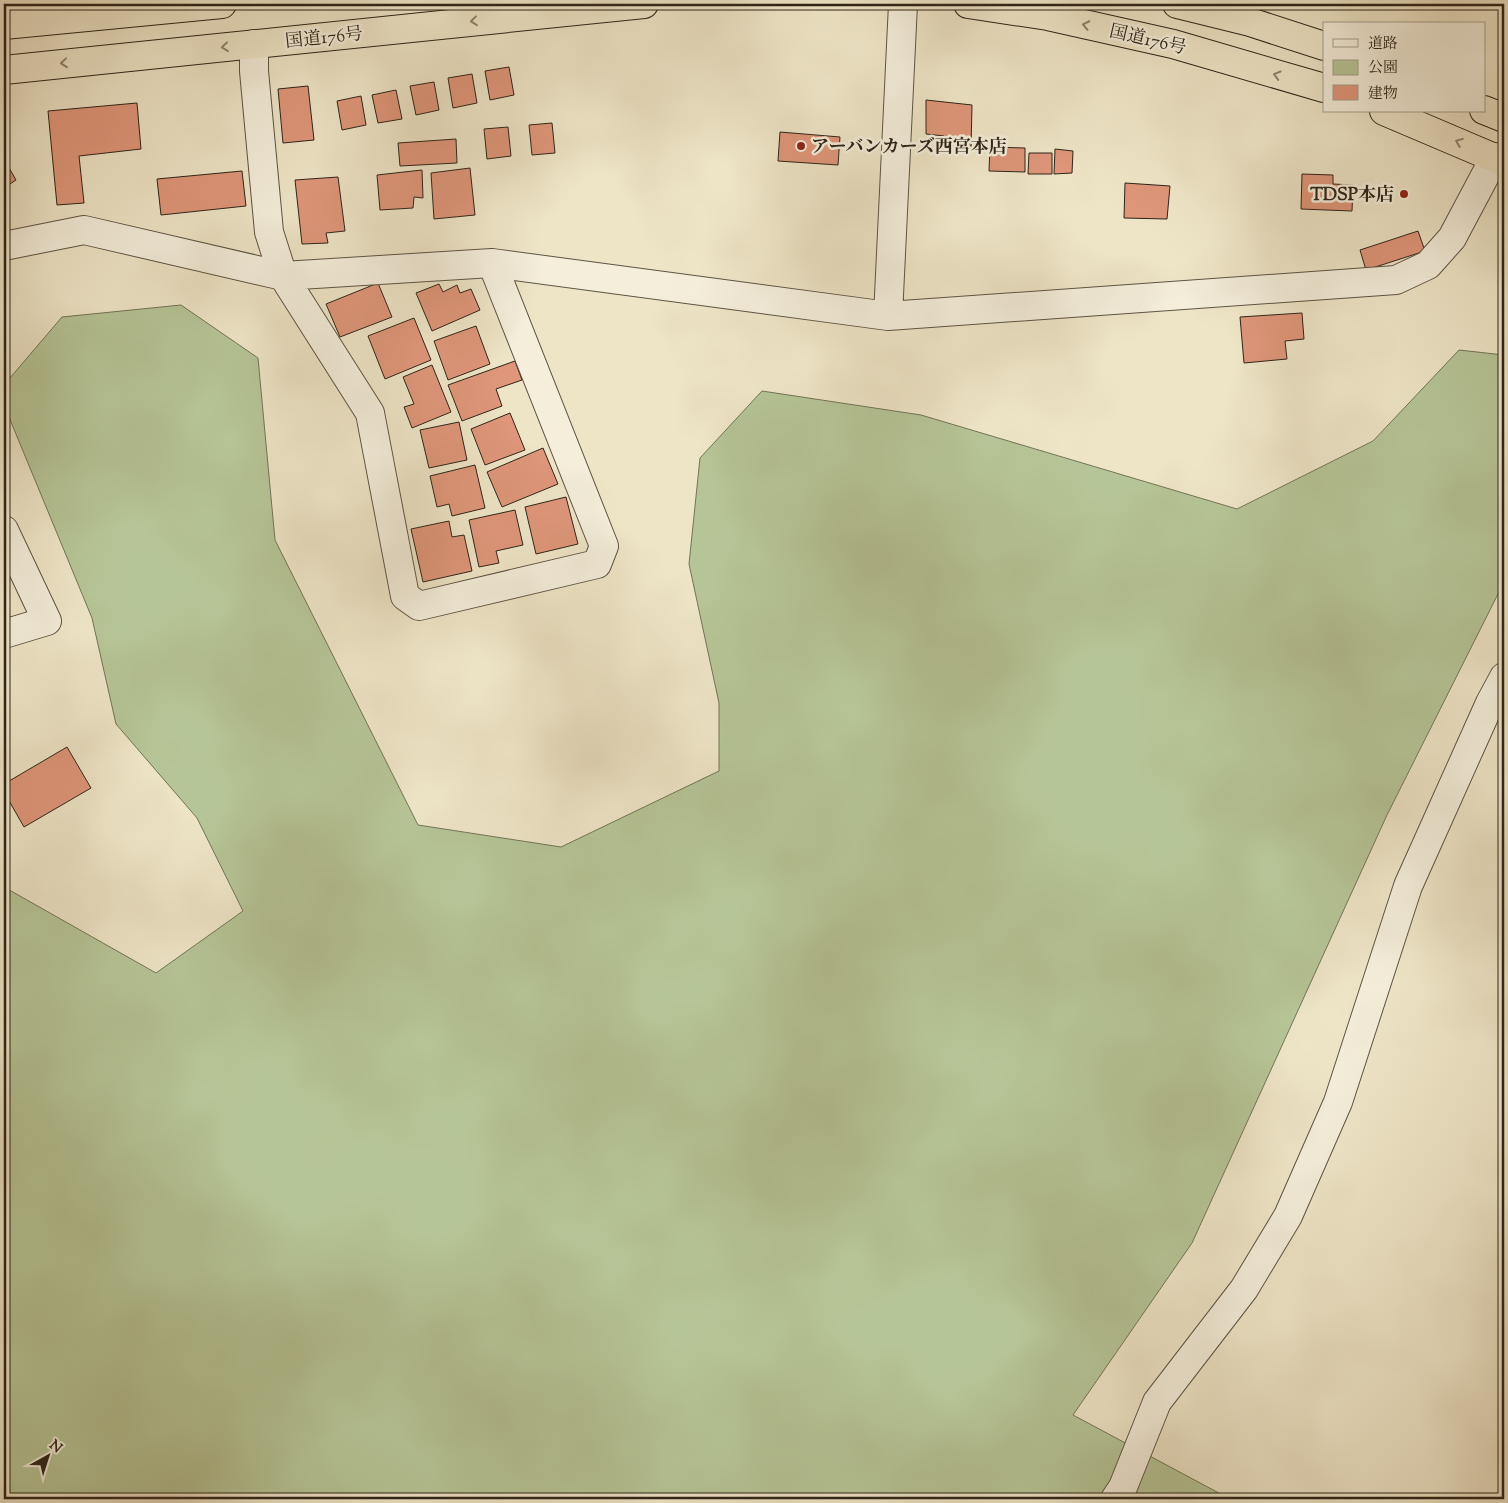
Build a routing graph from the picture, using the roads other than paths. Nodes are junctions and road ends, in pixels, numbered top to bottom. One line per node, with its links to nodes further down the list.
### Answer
1 (222, 4): 6 (highway)
2 (644, 4): 7 (highway, 国道176号, one-way to 7)
3 (903, 4): 18 (street)
4 (968, 4): 10 (highway, 国道176号, one-way to 4)
5 (1177, 4): 8 (highway)
6 (4, 25)
7 (254, 44): 9 (highway, 国道176号, one-way to 9); 17 (street)
8 (1323, 46)
9 (4, 70)
10 (1323, 88)
11 (1486, 111): 13 (highway)
12 (1386, 112): 14 (highway, one-way to 12)
13 (1504, 118)
14 (1500, 159): 18 (street)
15 (4, 246): 17 (street)
16 (492, 263): 17 (street); 17 (street); 18 (street)
17 (283, 276)
18 (888, 316)
19 (4, 530): 20 (street)
20 (4, 634)
21 (1504, 677): 22 (street)
22 (1115, 1499)

